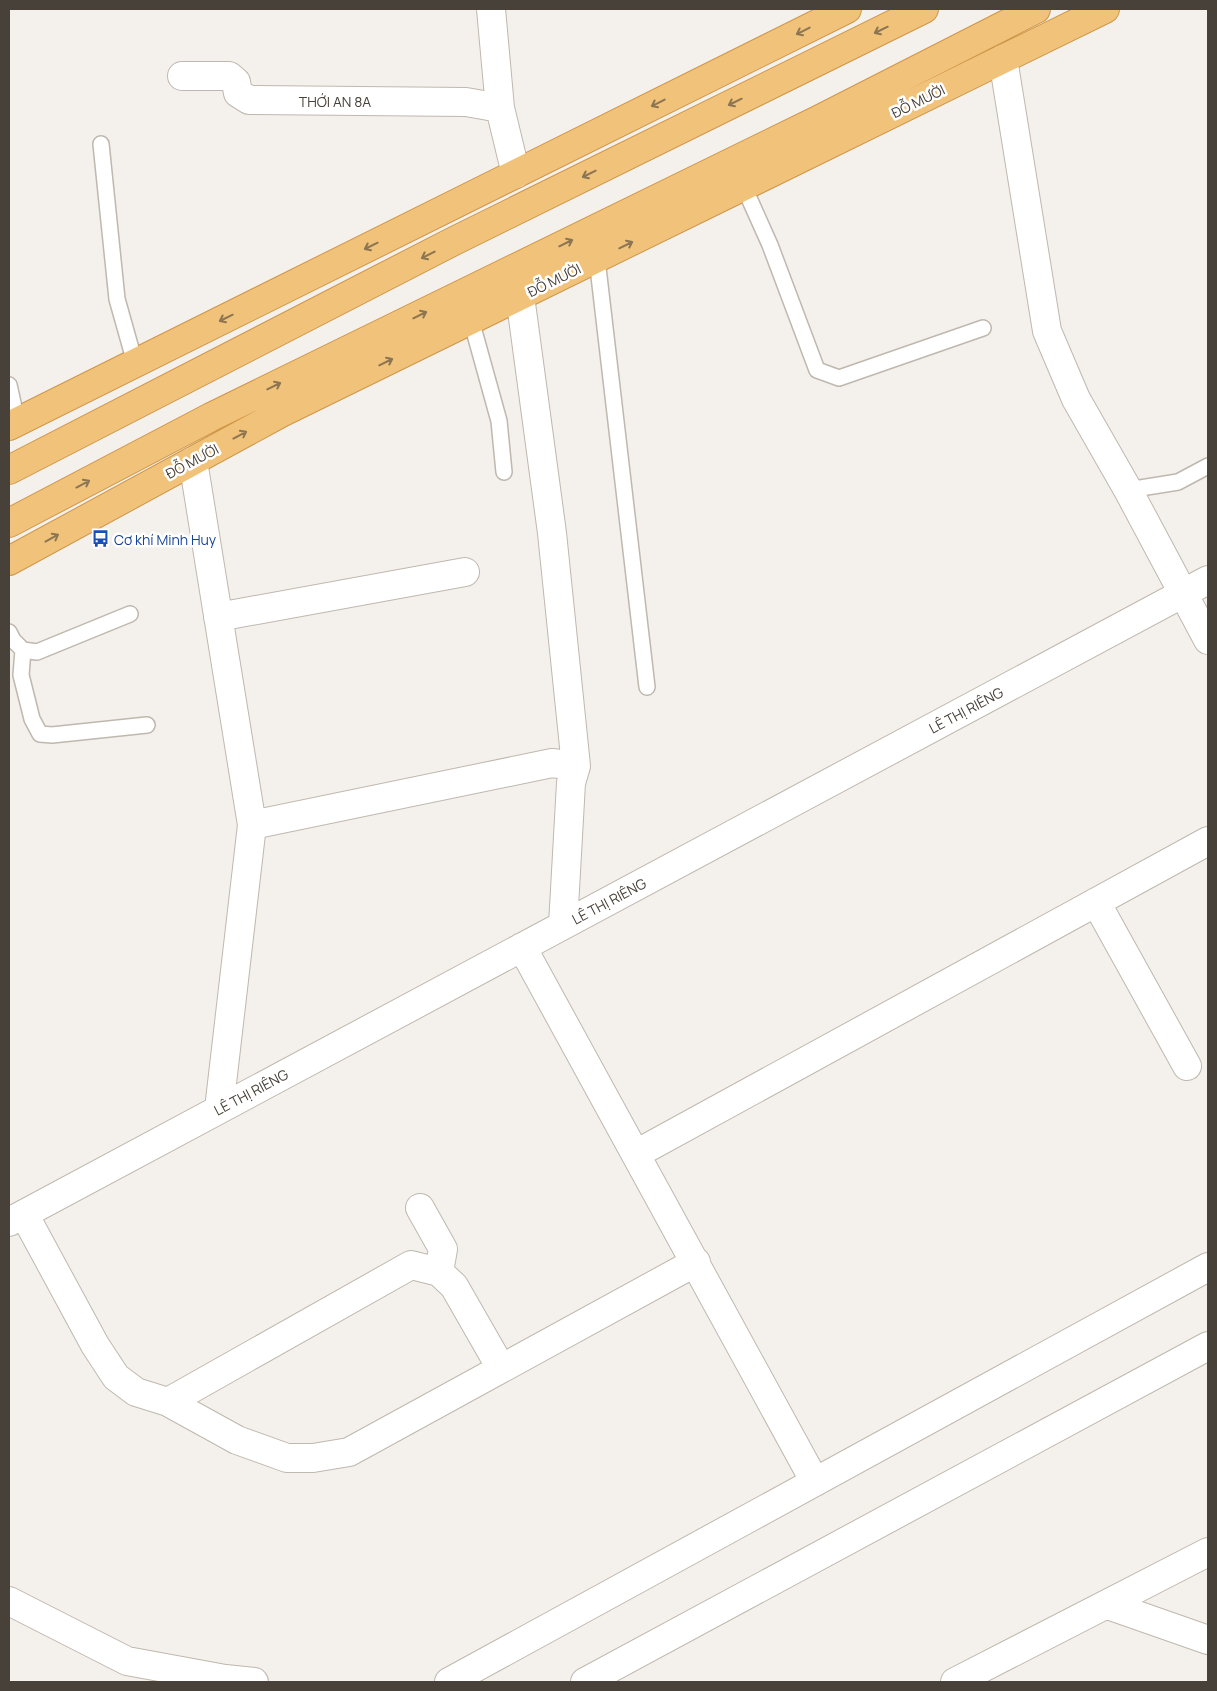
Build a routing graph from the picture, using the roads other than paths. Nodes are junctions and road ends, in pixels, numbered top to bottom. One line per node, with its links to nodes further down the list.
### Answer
1 (491, 9): 8 (street)
2 (847, 9): 10 (highway, one-way to 10)
3 (924, 9): 12 (highway, one-way to 12)
4 (1036, 9): 25 (highway, ĐỖ MƯỜI, one-way to 4)
5 (1105, 9): 6 (highway, ĐỖ MƯỜI)
6 (1004, 59): 11 (highway, ĐỖ MƯỜI); 24 (street)
7 (182, 76): 8 (street, THỚI AN 8A)
8 (500, 108): 10 (street)
9 (101, 144): 17 (lane)
10 (516, 174): 12 (highway); 17 (highway, one-way to 17)
11 (744, 187): 13 (highway, ĐỖ MƯỜI, one-way to 11); 16 (lane)
12 (454, 241): 22 (highway, one-way to 22)
13 (597, 259): 14 (highway, ĐỖ MƯỜI); 35 (lane)
14 (520, 296): 15 (highway, ĐỖ MƯỜI); 37 (street)
15 (471, 320): 20 (highway, ĐỖ MƯỜI, one-way to 15); 23 (lane)
16 (983, 328)
17 (135, 363): 19 (highway)
18 (9, 385): 19 (lane)
19 (13, 424)
20 (193, 461): 26 (highway, ĐỖ MƯỜI, one-way to 20); 31 (street)
21 (1208, 466): 24 (lane)
22 (9, 470)
23 (504, 472)
24 (1128, 490): 29 (street)
25 (9, 523)
26 (9, 561)
27 (465, 572): 31 (street)
28 (1208, 580): 29 (street, LÊ THỊ RIÊNG)
29 (1183, 594): 33 (street); 41 (street, LÊ THỊ RIÊNG)
30 (130, 614): 34 (lane)
31 (218, 616): 38 (street)
32 (9, 632): 34 (lane)
33 (1208, 640)
34 (22, 650): 36 (lane)
35 (647, 687)
36 (147, 725)
37 (576, 766): 38 (street); 41 (street)
38 (252, 825): 44 (street)
39 (1208, 841): 40 (street)
40 (1096, 902): 43 (street); 45 (street)
41 (563, 925): 42 (street, LÊ THỊ RIÊNG)
42 (522, 947): 44 (street, LÊ THỊ RIÊNG); 45 (street)
43 (1188, 1066)
44 (219, 1109): 47 (street, LÊ THỊ RIÊNG)
45 (636, 1154): 48 (street)
46 (420, 1208): 50 (street)
47 (16, 1218): 53 (street)
48 (696, 1262): 52 (street); 54 (street)
49 (1208, 1267): 54 (street)
50 (439, 1272): 52 (street); 53 (street)
51 (1208, 1346): 61 (street)
52 (501, 1368): 53 (street)
53 (168, 1402)
54 (815, 1482): 60 (street)
55 (1208, 1552): 57 (street)
56 (9, 1601): 59 (street)
57 (1108, 1605): 58 (street); 62 (street)
58 (1208, 1640)
59 (254, 1682)
60 (449, 1682)
61 (585, 1682)
62 (955, 1682)

